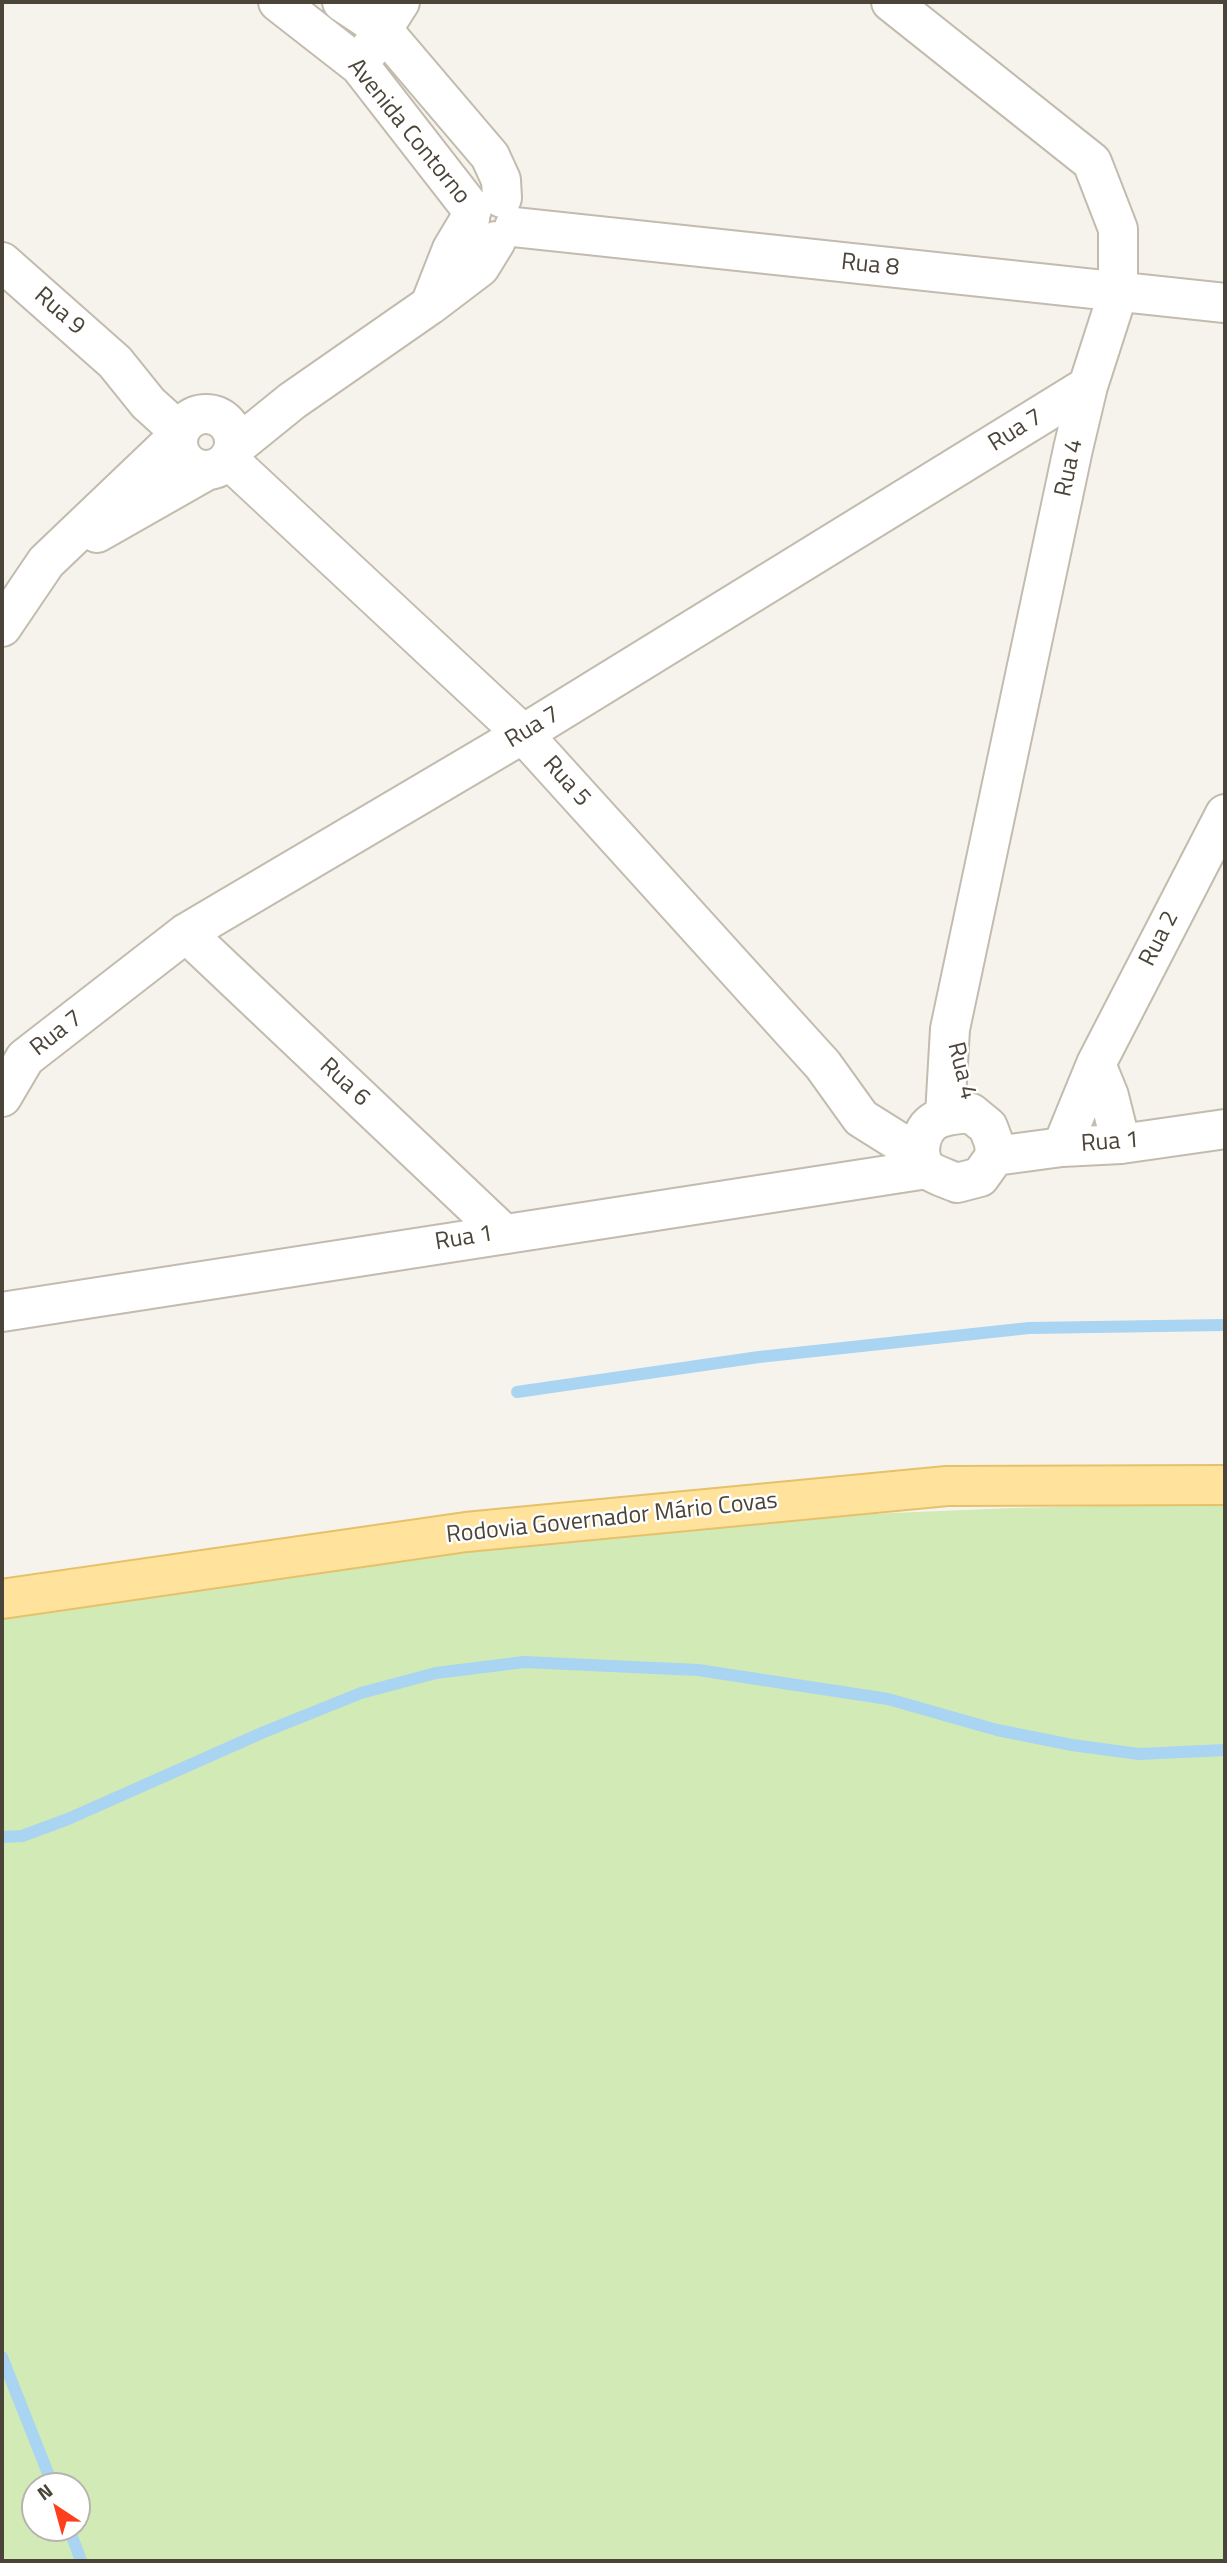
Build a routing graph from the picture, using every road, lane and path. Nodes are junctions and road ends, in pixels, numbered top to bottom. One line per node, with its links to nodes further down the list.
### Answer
1 (278, 2): 5 (street, Avenida Contorno)
2 (342, 2): 4 (street, Avenida Contorno)
3 (891, 2): 8 (street, Rua 4)
4 (390, 15): 5 (street); 6 (street, Avenida Contorno)
5 (360, 66): 6 (street, Avenida Contorno)
6 (491, 219): 8 (street, Rua 8); 11 (street, Avenida Contorno)
7 (2, 262): 11 (street, Rua 9)
8 (1118, 293): 9 (street, Rua 8); 10 (street, Rua 4)
9 (1225, 303)
10 (1088, 386): 13 (street, Rua 7); 19 (street, Rua 4)
11 (206, 440): 12 (street, Avenida Contorno); 13 (street, Rua 5)
12 (2, 627)
13 (523, 734): 15 (street, Rua 7); 19 (street, Rua 5)
14 (1225, 814): 16 (street, Rua 2)
15 (186, 933): 17 (street, Rua 7); 23 (street, Rua 6)
16 (1096, 1064): 20 (street); 21 (street, Rua 2)
17 (2, 1097)
18 (1225, 1129): 20 (street, Rua 1)
19 (938, 1136): 22 (street); 22 (street); 23 (street, Rua 1)
20 (1121, 1144): 21 (street, Rua 1)
21 (1062, 1147): 22 (street, Rua 1)
22 (995, 1156)
23 (503, 1233): 24 (street, Rua 1)
24 (2, 1312)
25 (1225, 1485): 26 (main road, Rodovia Governador Mário Covas)
26 (2, 1599)

